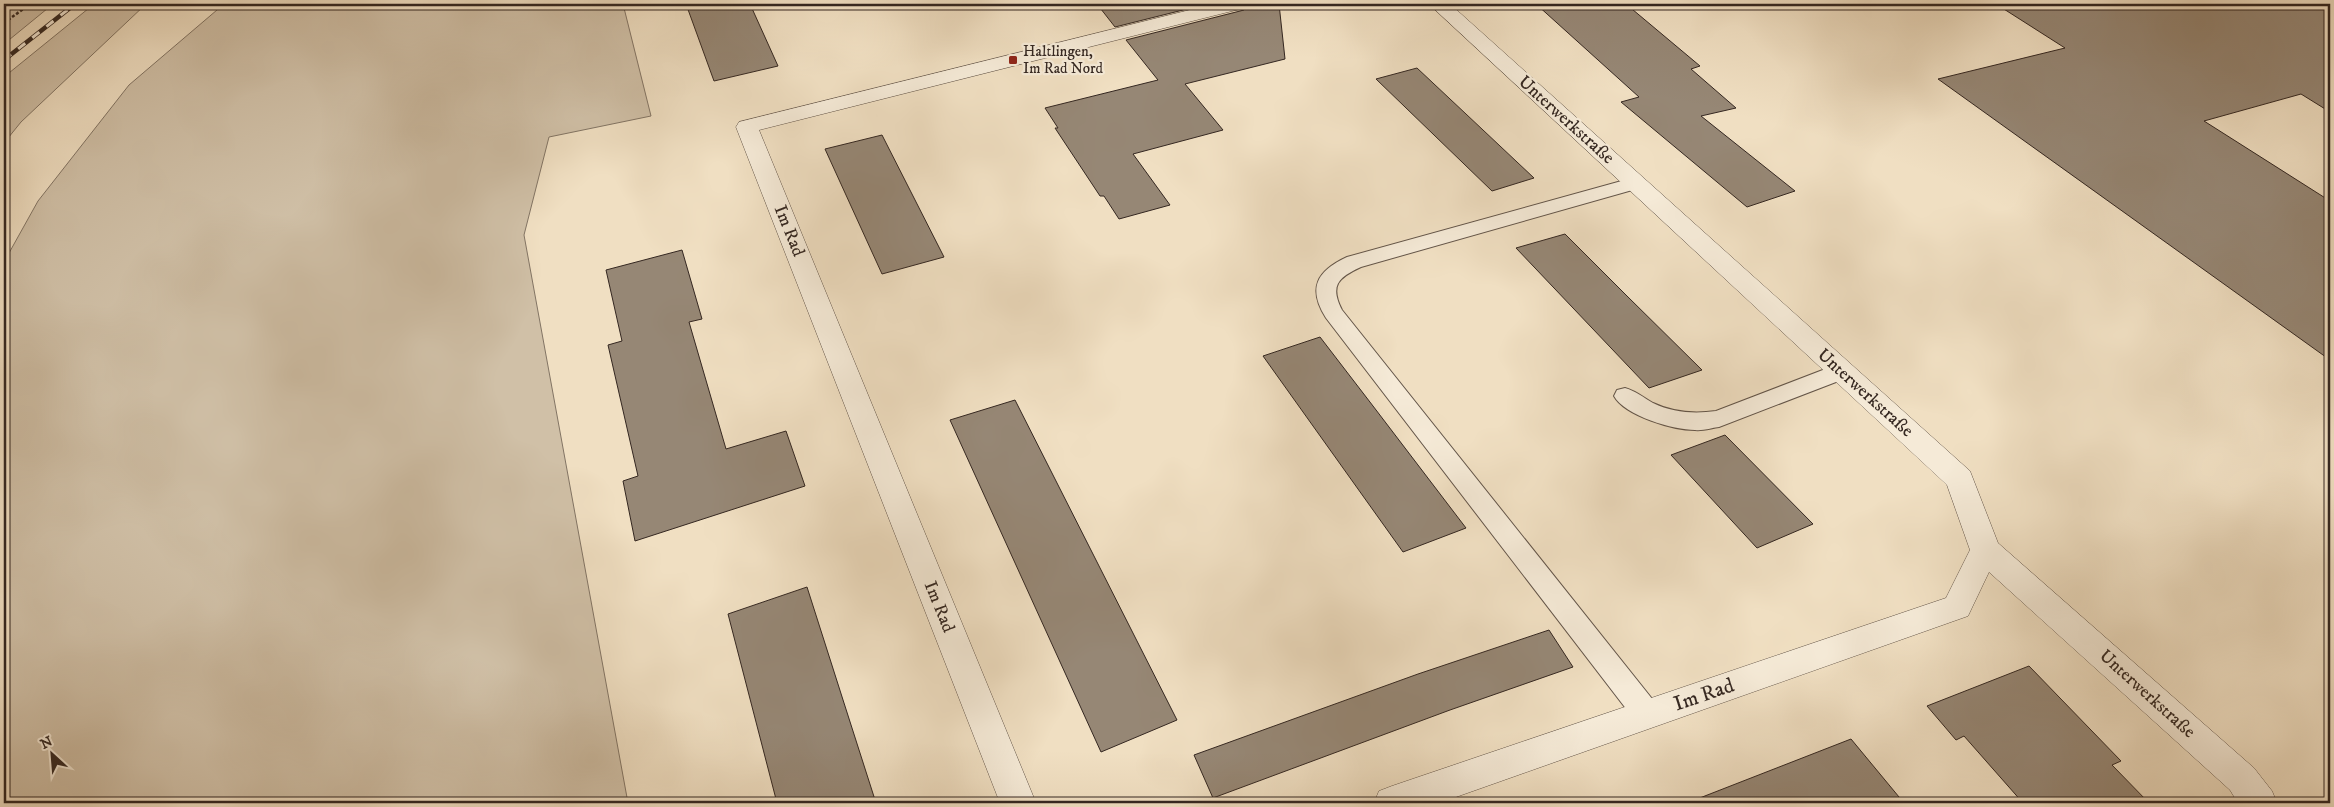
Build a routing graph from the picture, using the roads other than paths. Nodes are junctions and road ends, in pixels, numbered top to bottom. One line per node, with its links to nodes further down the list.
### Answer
1 (1237, 4): 8 (street, Im Rad)
2 (1439, 4): 3 (street, Unterwerkstraße)
3 (1636, 183): 4 (street, Unterwerkstraße); 7 (lane)
4 (1841, 371): 5 (lane); 6 (street, Unterwerkstraße)
5 (1626, 396)
6 (1985, 550): 7 (street, Im Rad); 10 (street, Unterwerkstraße)
7 (1647, 714): 9 (street, Im Rad)
8 (1018, 803)
9 (1392, 803)
10 (2259, 803)

